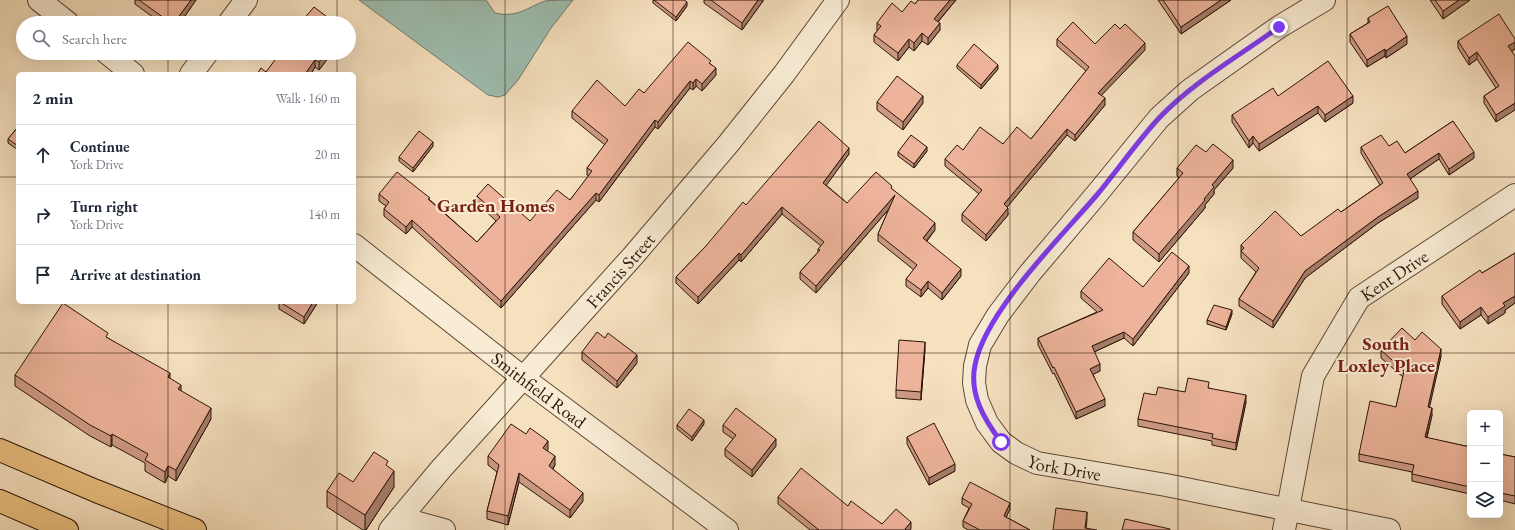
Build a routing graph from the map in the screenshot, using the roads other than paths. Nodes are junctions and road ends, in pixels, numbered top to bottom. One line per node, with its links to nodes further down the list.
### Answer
1 (39, 0): 5 (street)
2 (246, 0): 6 (street)
3 (838, 0): 13 (street, Francis Street)
4 (1324, 0): 16 (street, York Drive)
5 (59, 16)
6 (234, 16)
7 (116, 60): 9 (street)
8 (202, 60): 10 (street)
9 (131, 72)
10 (193, 72)
11 (1515, 195): 16 (street, Kent Drive)
12 (356, 247): 13 (street, Smithfield Road)
13 (522, 377): 17 (street, Francis Street); 21 (street, Smithfield Road)
14 (0, 450): 19 (main road)
15 (0, 501): 18 (main road)
16 (1286, 520): 22 (street, York Drive)
17 (395, 524): 20 (street)
18 (67, 530)
19 (195, 530)
20 (444, 530)
21 (727, 530)
22 (1389, 530)

